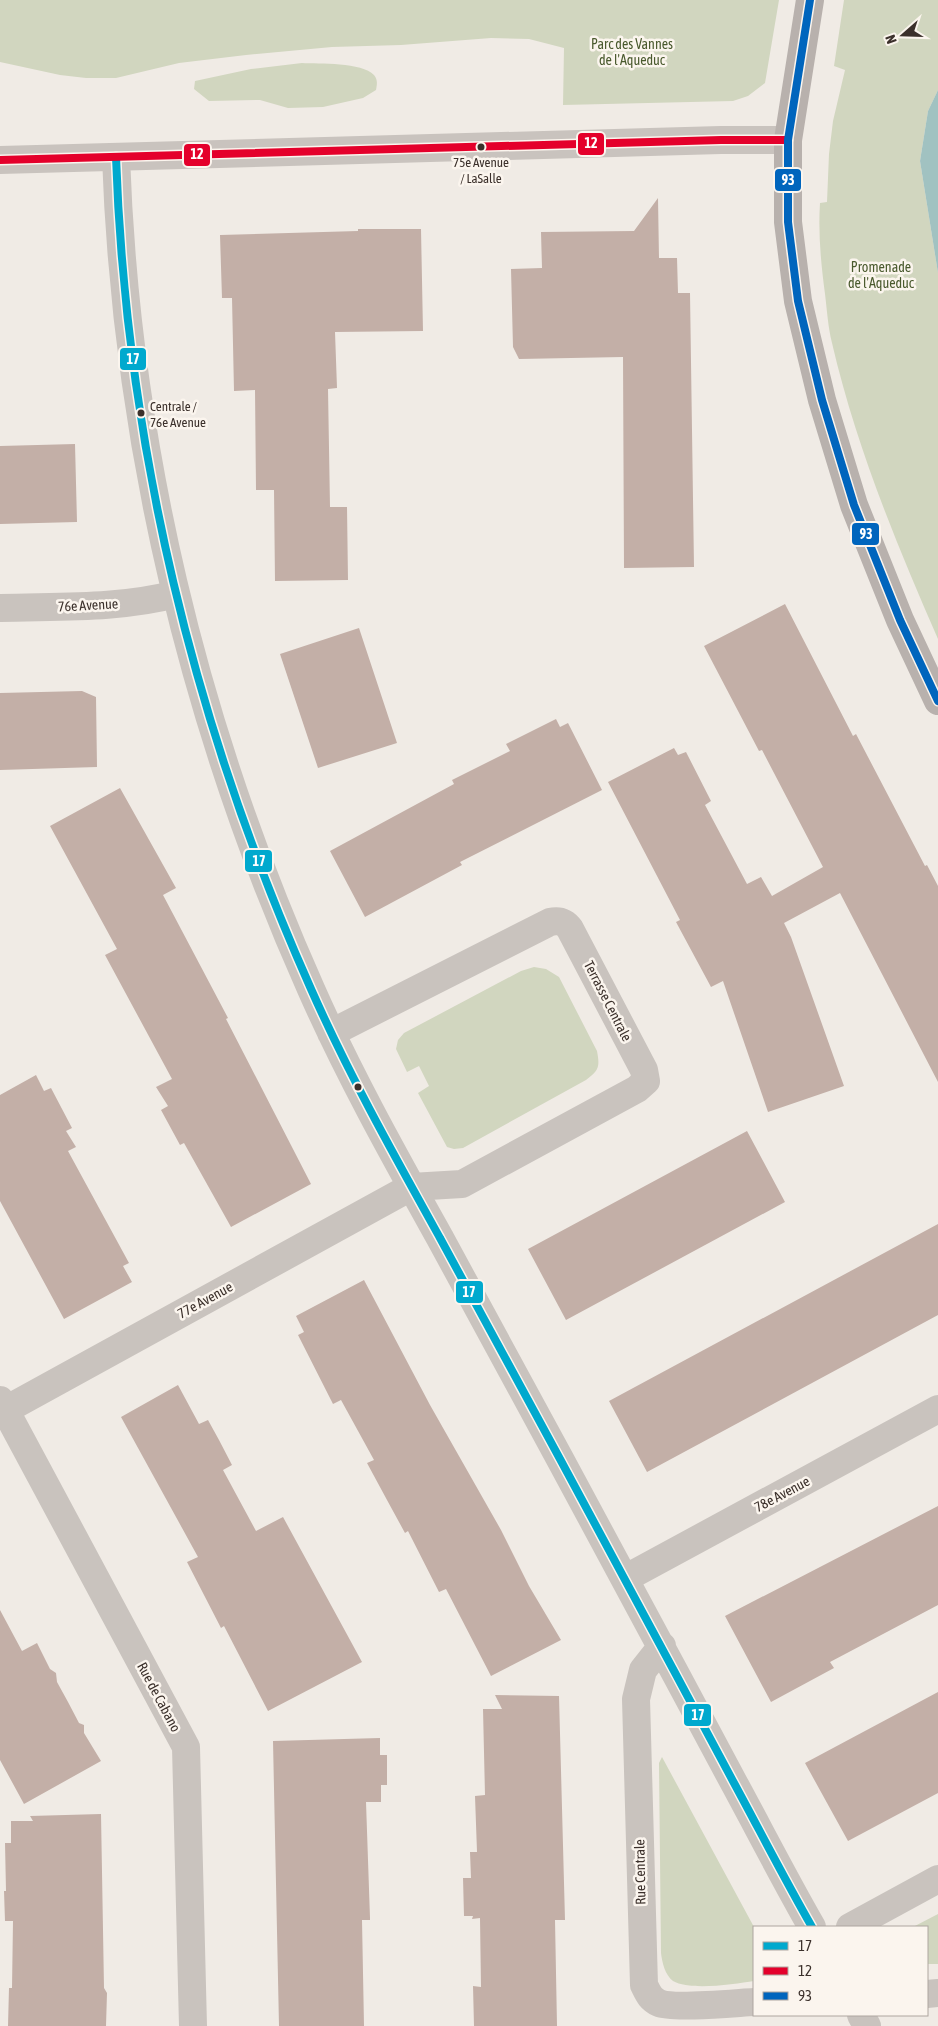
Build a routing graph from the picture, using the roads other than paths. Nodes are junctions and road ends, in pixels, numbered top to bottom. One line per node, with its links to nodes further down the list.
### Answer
1 (810, 0): 2 (main road)
2 (788, 140): 3 (street); 7 (main road)
3 (116, 157): 4 (street); 5 (street)
4 (0, 160)
5 (176, 594): 6 (street, 76e Avenue); 8 (street)
6 (0, 608)
7 (938, 701)
8 (331, 1033): 9 (street); 9 (street, Terrasse Centrale)
9 (412, 1187): 10 (street, 77e Avenue); 12 (street)
10 (2, 1408): 18 (street, Rue de Cabano)
11 (938, 1409): 12 (street, 78e Avenue)
12 (626, 1578): 13 (street)
13 (662, 1646): 15 (street); 17 (street, Rue Centrale)
14 (938, 1879): 16 (street)
15 (811, 1926)
16 (852, 1926)
17 (753, 2002)
18 (194, 2026)

